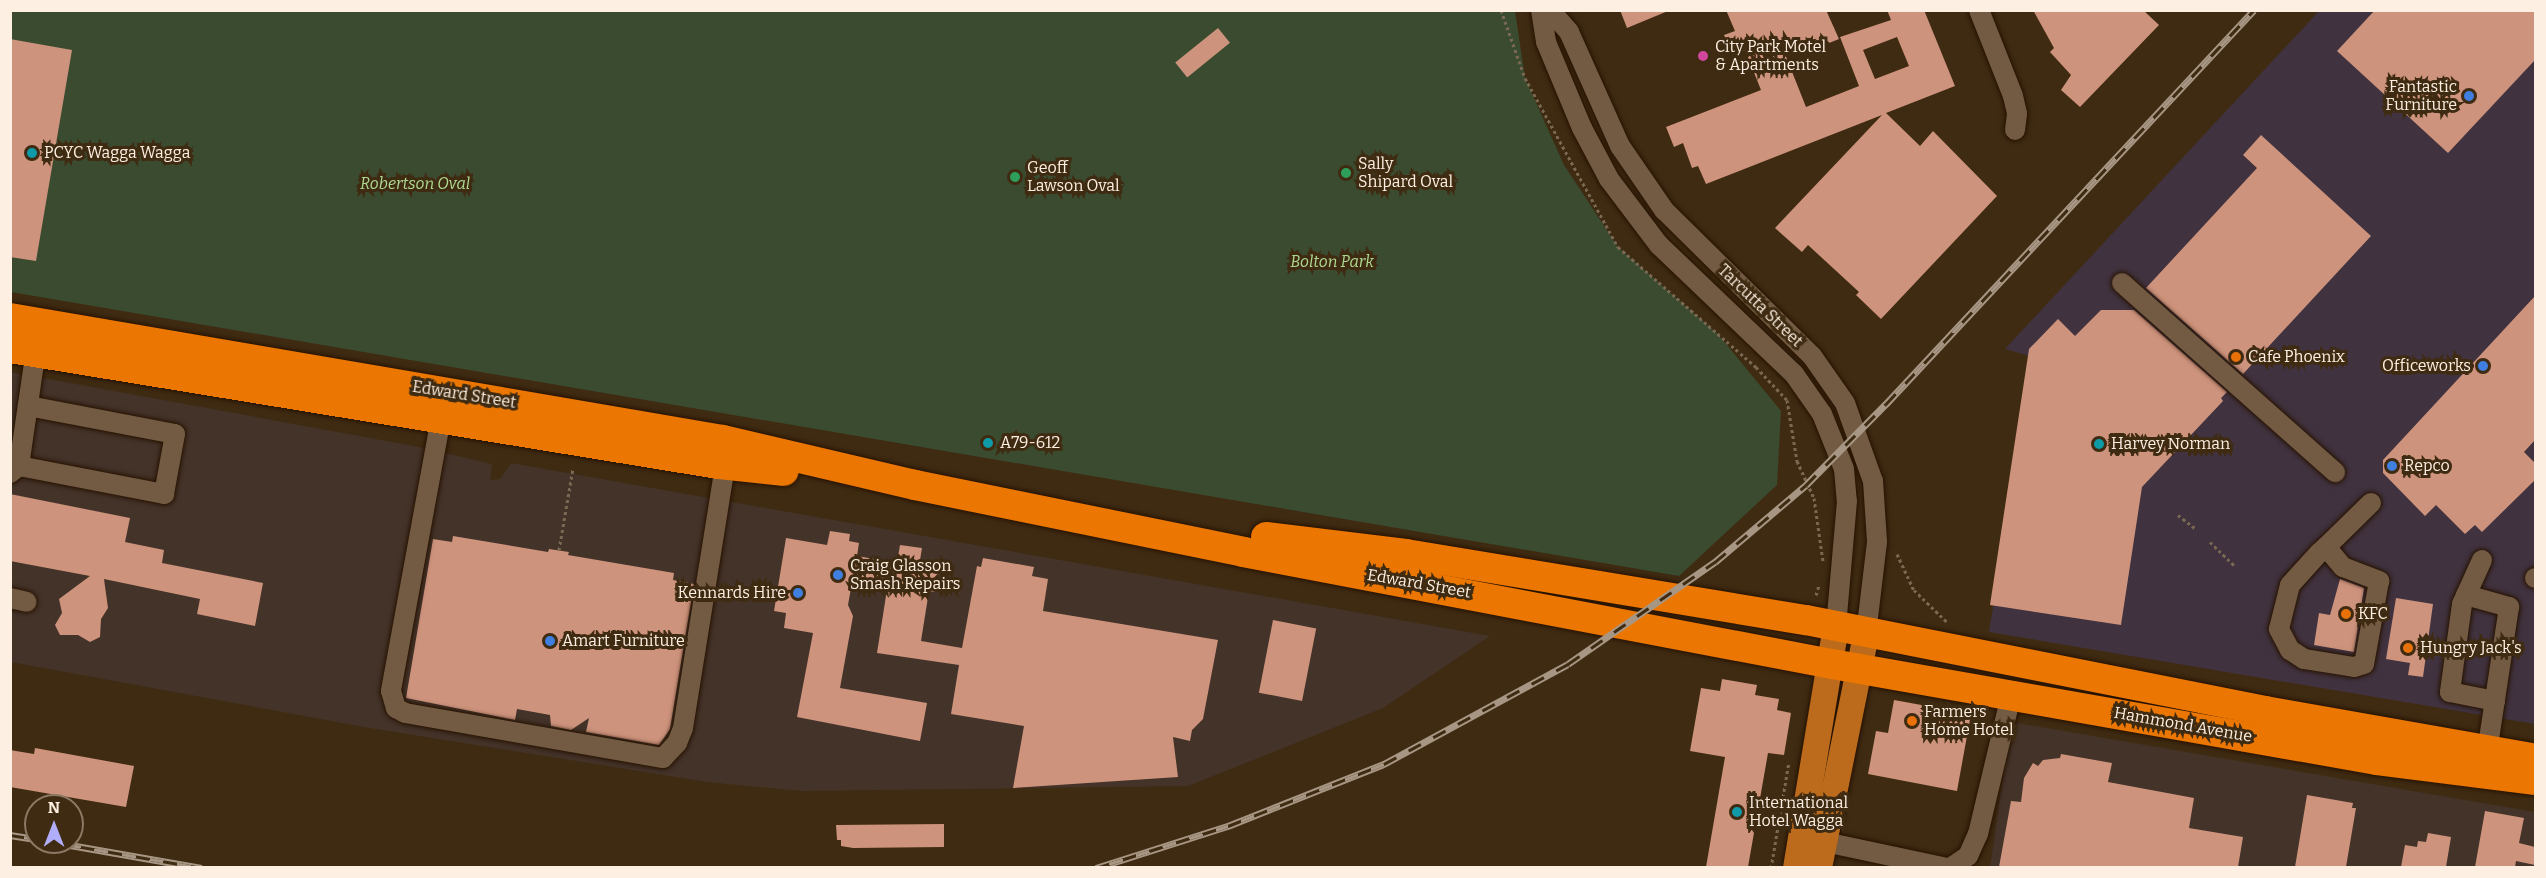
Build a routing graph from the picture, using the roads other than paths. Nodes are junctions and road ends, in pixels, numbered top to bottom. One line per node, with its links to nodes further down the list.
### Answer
1 (1541, 10): 5 (street, Tarcutta Street)
2 (1550, 10): 4 (street, Tarcutta Street)
3 (1979, 10): 8 (street)
4 (1589, 80): 5 (street); 6 (street, Tarcutta Street)
5 (1566, 91): 7 (street, Tarcutta Street)
6 (1606, 117): 7 (street); 25 (street, Tarcutta Street)
7 (1582, 128): 24 (street, Tarcutta Street)
8 (2015, 130)
9 (2122, 283): 17 (street)
10 (10, 318): 11 (highway, Edward Street)
11 (40, 323): 12 (street); 13 (highway, Edward Street)
12 (23, 350): 13 (highway, Edward Street); 14 (street)
13 (443, 405): 15 (highway, Edward Street); 15 (street); 18 (highway, Edward Street)
14 (28, 406): 16 (street); 16 (street)
15 (725, 465): 18 (highway, Edward Street)
16 (15, 470)
17 (2335, 471)
18 (915, 486): 20 (highway, Edward Street)
19 (2371, 503): 21 (street)
20 (1007, 504): 24 (highway, Edward Street); 26 (highway, Edward Street)
21 (2326, 547): 21 (street)
22 (2481, 560): 23 (street)
23 (2466, 595): 29 (street); 29 (street)
24 (1836, 627): 25 (highway, Hammond Avenue); 26 (main road)
25 (1866, 634): 27 (main road); 30 (highway, Hammond Avenue)
26 (1832, 663): 27 (highway, Hammond Avenue); 34 (main road)
27 (1861, 668): 28 (highway, Hammond Avenue); 33 (main road)
28 (2011, 695): 32 (highway, Hammond Avenue); 36 (street)
29 (2495, 701): 30 (street)
30 (2487, 752): 31 (highway, Hammond Avenue)
31 (2535, 759)
32 (2535, 780)
33 (1825, 842): 35 (main road); 36 (street)
34 (1796, 867)
35 (1819, 867)
36 (1948, 867)

